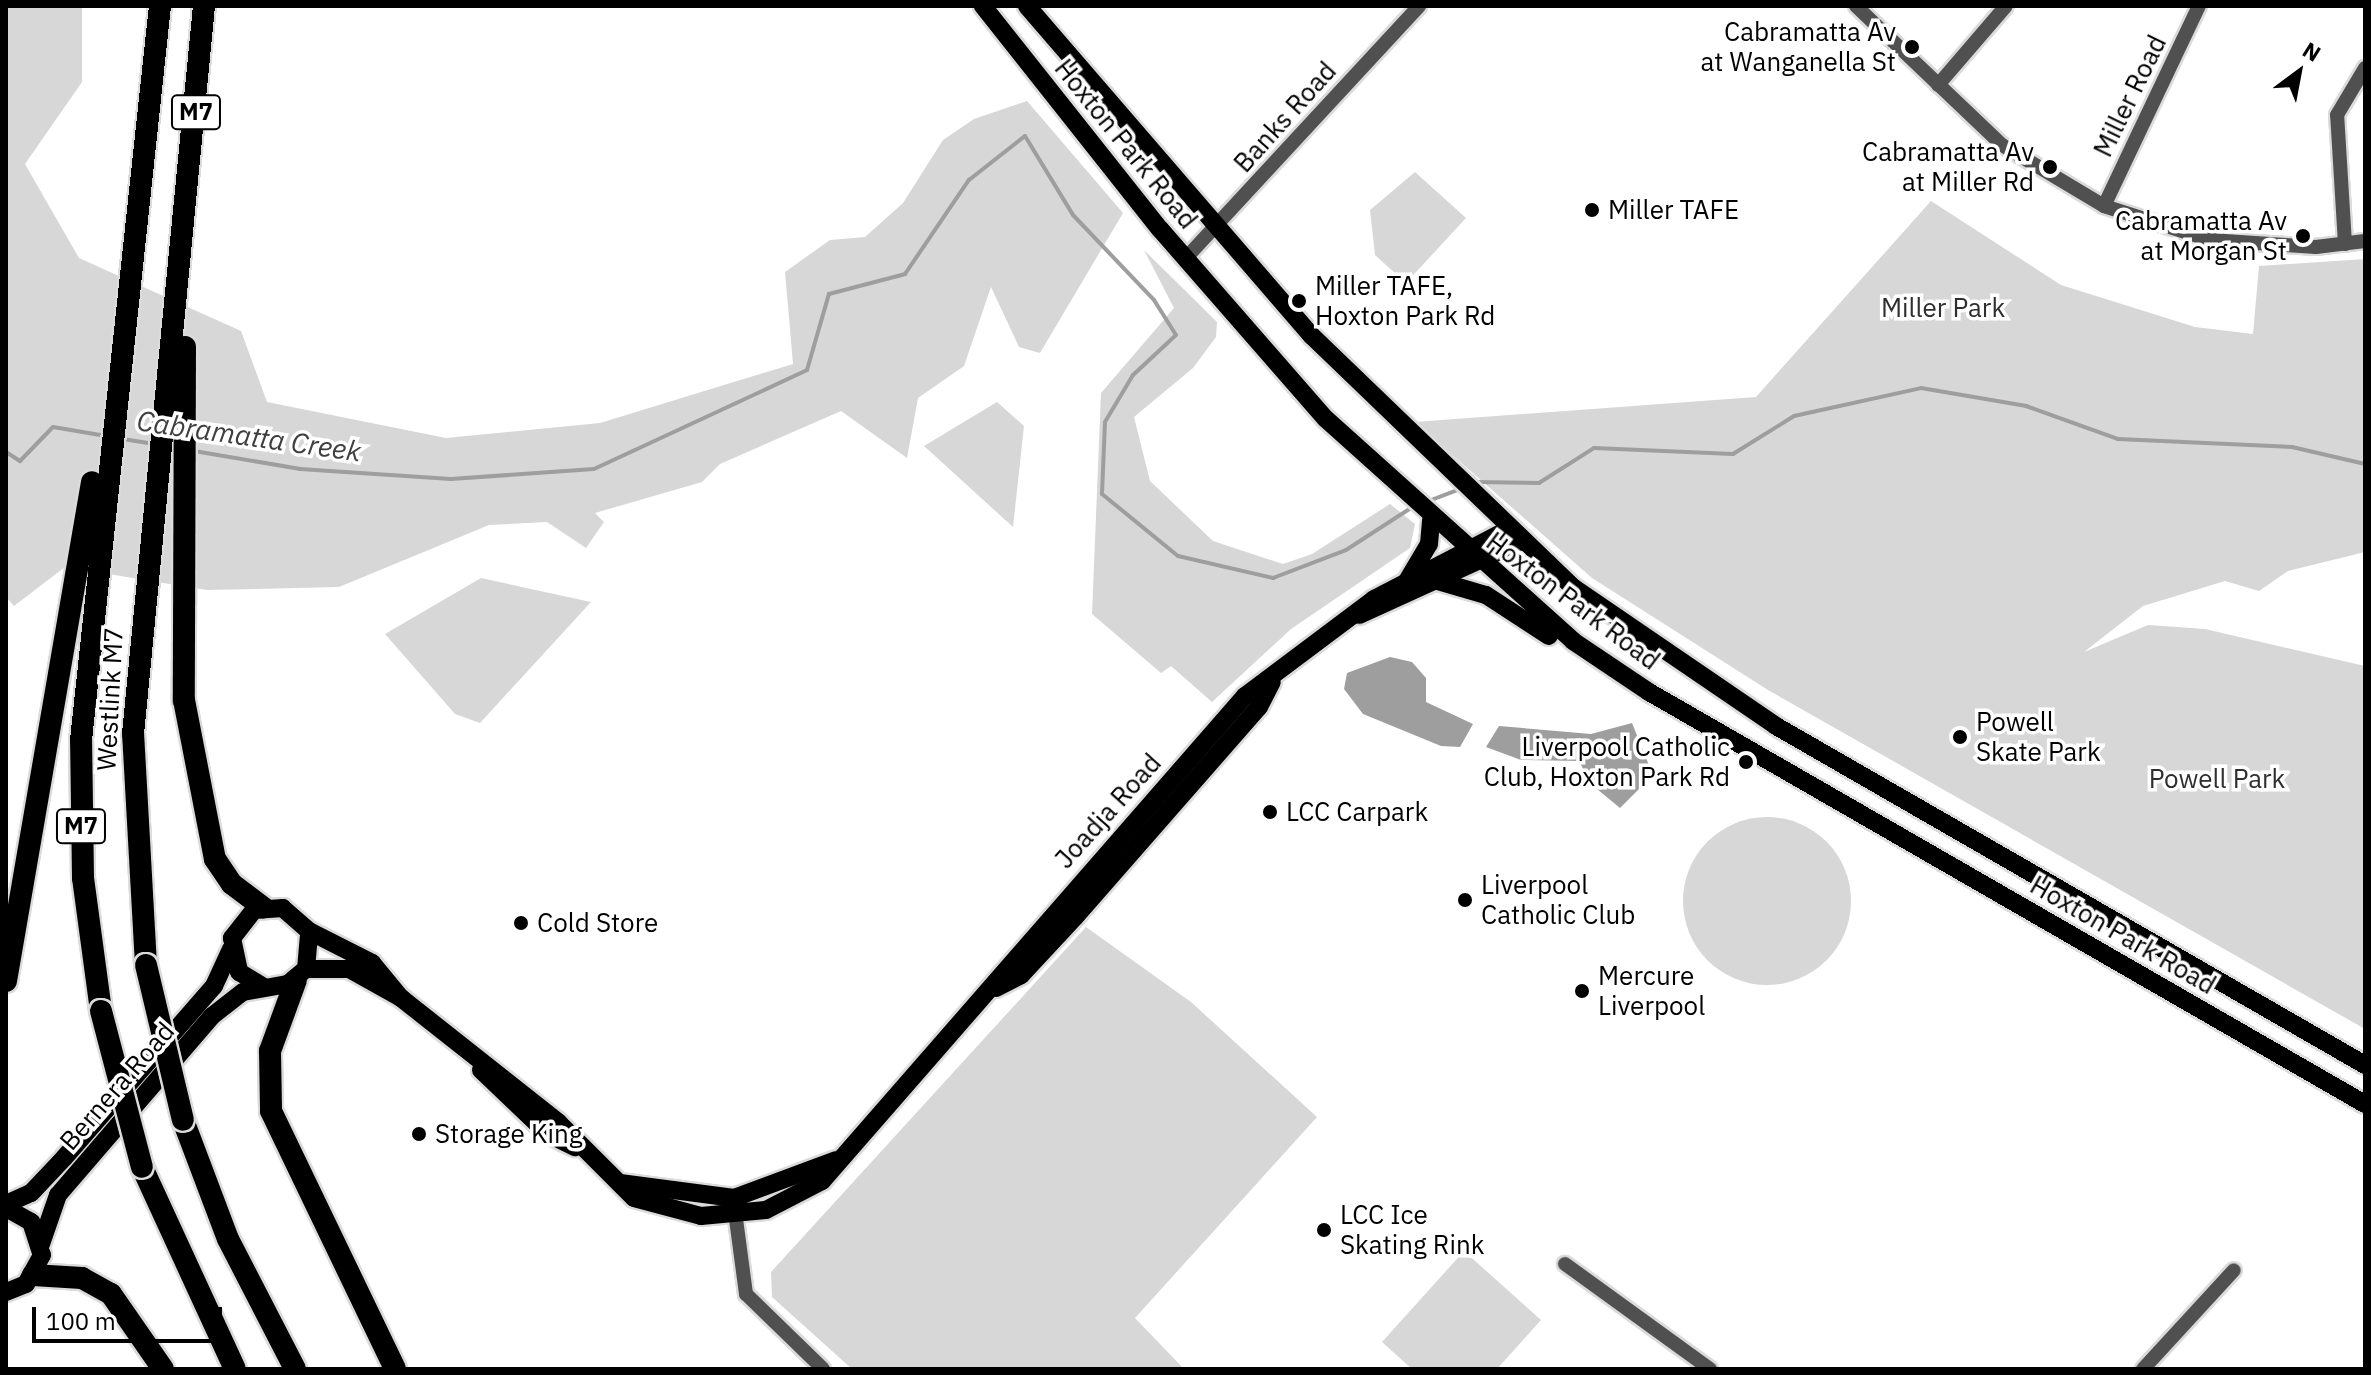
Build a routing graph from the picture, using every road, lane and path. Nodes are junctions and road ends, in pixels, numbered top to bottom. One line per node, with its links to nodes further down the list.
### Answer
1 (160, 6): 19 (highway, Westlink M7 / M7)
2 (204, 6): 14 (highway, Westlink M7 / M7)
3 (983, 6): 18 (main road, Hoxton Park Road)
4 (1027, 6): 15 (main road, Hoxton Park Road)
5 (1419, 6): 15 (street, Banks Road)
6 (1856, 6): 12 (street)
7 (2006, 6): 12 (street)
8 (2199, 6): 13 (street, Miller Road)
9 (2365, 53): 10 (street)
10 (2365, 61)
11 (2365, 68): 17 (street)
12 (1938, 85): 13 (street)
13 (2104, 206): 17 (street)
14 (187, 218): 27 (highway); 48 (highway, Westlink M7 / M7, bridge)
15 (1215, 229): 18 (street, Banks Road); 21 (main road, Hoxton Park Road)
16 (2365, 241): 17 (street)
17 (2345, 244)
18 (1185, 259): 20 (main road, Hoxton Park Road)
19 (125, 310): 31 (highway); 47 (highway, Westlink M7 / M7, bridge)
20 (1433, 524): 22 (main road, Hoxton Park Road); 24 (main road)
21 (1513, 536): 22 (main road, Joadja Road); 34 (main road, Hoxton Park Road)
22 (1471, 557): 23 (main road, Joadja Road); 24 (main road, Joadja Road); 26 (main road, Hoxton Park Road)
23 (1438, 581): 25 (main road, Joadja Road); 26 (main road)
24 (1405, 583): 25 (main road, Joadja Road)
25 (1359, 615): 36 (main road, Joadja Road)
26 (1626, 677): 35 (main road, Hoxton Park Road)
27 (263, 907): 28 (main road); 29 (main road)
28 (309, 931): 30 (main road); 33 (main road)
29 (231, 947): 32 (main road); 39 (main road, Bernera Road)
30 (301, 974): 32 (main road); 33 (main road); 49 (highway)
31 (6, 981)
32 (262, 986): 41 (main road, Bernera Road)
33 (401, 998): 37 (main road)
34 (2365, 1065)
35 (2365, 1104)
36 (838, 1159): 38 (main road, Joadja Road); 40 (main road, Joadja Road)
37 (620, 1183): 38 (main road); 40 (main road)
38 (734, 1198): 40 (street)
39 (6, 1206): 41 (main road)
40 (734, 1218): 50 (street)
41 (41, 1244): 44 (main road, Bernera Road)
42 (1565, 1264): 51 (street)
43 (2234, 1270): 52 (street)
44 (33, 1275): 45 (main road); 46 (highway)
45 (6, 1292)
46 (163, 1369)
47 (235, 1369)
48 (295, 1369)
49 (395, 1369)
50 (823, 1369)
51 (1710, 1369)
52 (2143, 1369)

